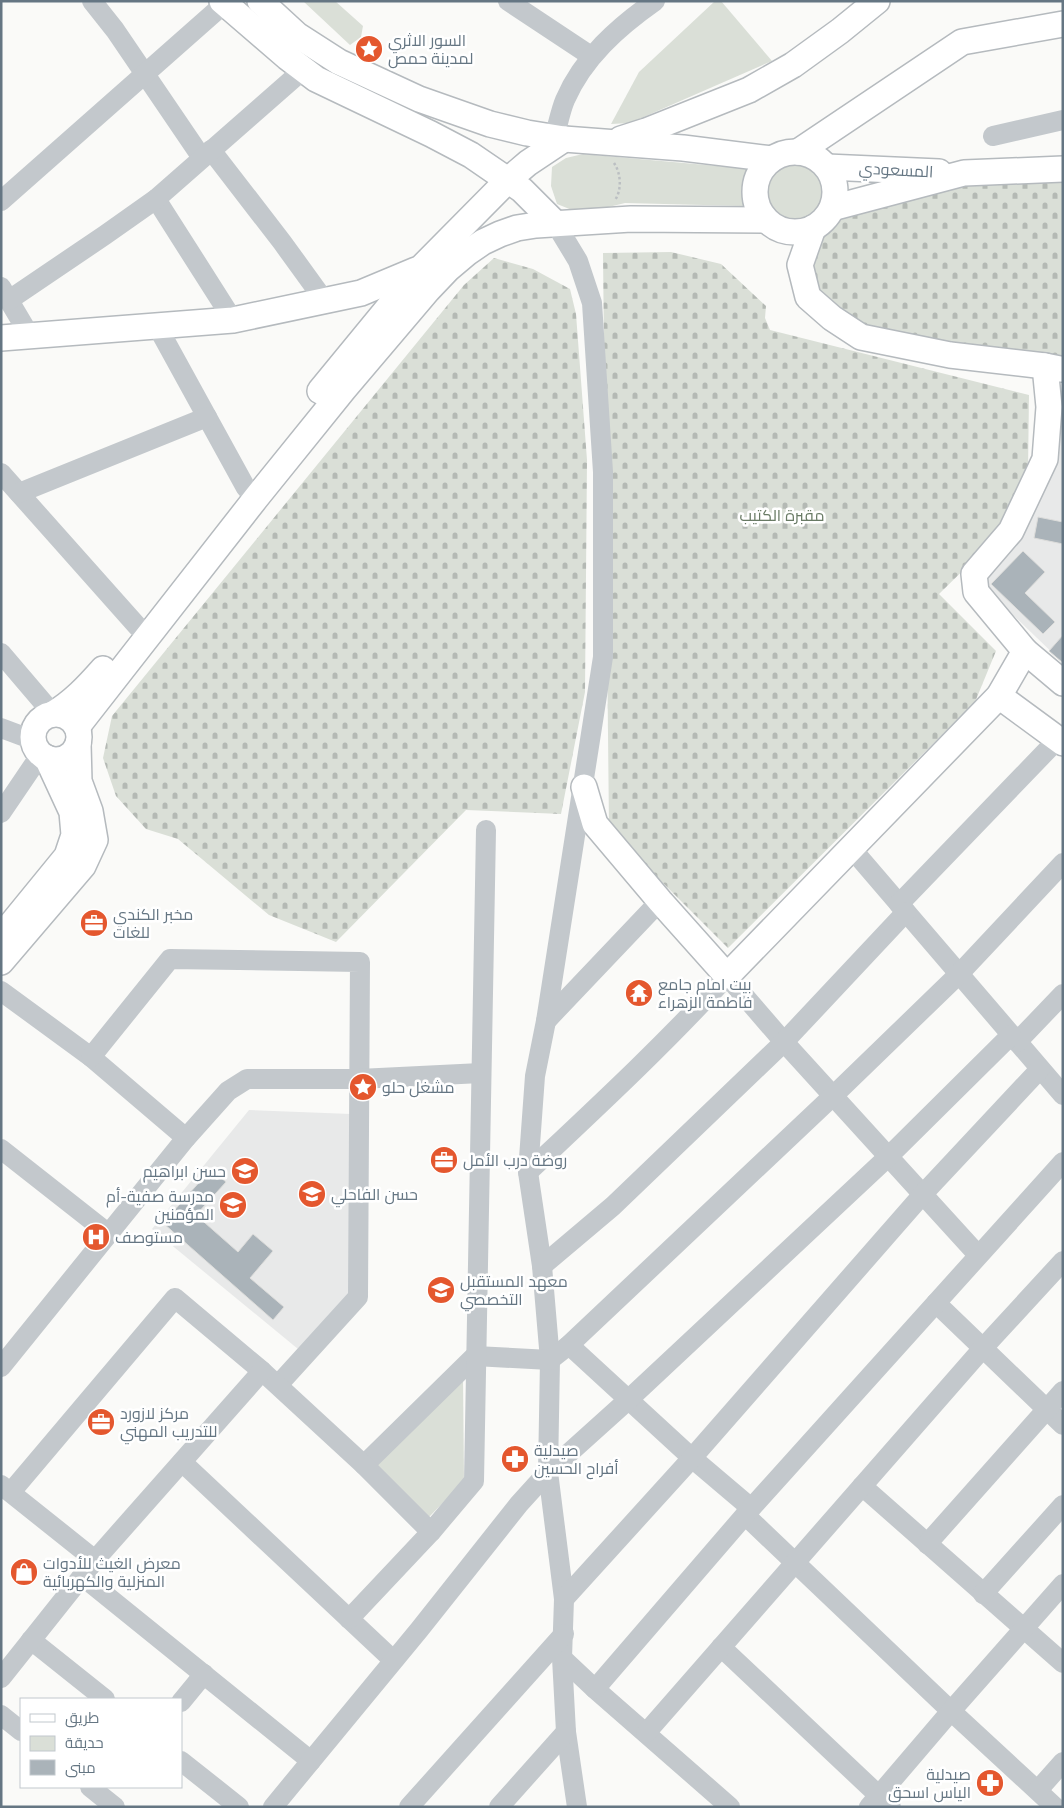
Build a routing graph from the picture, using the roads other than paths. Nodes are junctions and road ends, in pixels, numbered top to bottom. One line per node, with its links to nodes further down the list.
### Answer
1 (92, 1): 10 (street)
2 (260, 1): 14 (main road)
3 (508, 1): 8 (street)
4 (877, 1): 13 (main road)
5 (223, 2): 9 (main road); 10 (street)
6 (642, 5): 8 (street)
7 (1063, 24): 15 (main road)
8 (591, 56): 14 (street)
9 (303, 70): 16 (street); 21 (main road)
10 (146, 75): 16 (street); 23 (street)
11 (1063, 120): 12 (street)
12 (993, 136)
13 (599, 142): 14 (main road); 17 (main road)
14 (552, 144): 21 (main road); 24 (main road)
15 (798, 152): 17 (main road); 18 (main road)
16 (207, 154): 22 (street); 31 (street)
17 (772, 159): 26 (main road)
18 (827, 167): 20 (main road, المسعودي); 25 (main road)
19 (1063, 170): 20 (main road)
20 (964, 173): 25 (main road)
21 (508, 180): 24 (main road); 29 (main road)
22 (156, 199): 30 (street); 32 (street)
23 (1, 201)
24 (534, 201): 27 (main road)
25 (832, 208): 28 (main road)
26 (766, 220): 27 (main road); 28 (main road)
27 (555, 224): 48 (main road); 51 (street)
28 (813, 228): 36 (main road)
29 (421, 268): 31 (main road); 39 (main road)
30 (5, 293): 34 (street)
31 (324, 300): 32 (main road)
32 (232, 320): 33 (main road)
33 (157, 326): 34 (main road); 37 (street)
34 (30, 336): 35 (main road)
35 (1, 338)
36 (1054, 368): 42 (main road)
37 (207, 417): 39 (street); 40 (street)
38 (1, 473): 40 (street)
39 (246, 488): 41 (main road)
40 (19, 493): 41 (street)
41 (138, 627): 46 (main road)
42 (1025, 651): 44 (main road); 45 (main road)
43 (1, 653): 46 (street)
44 (1063, 683)
45 (999, 696): 49 (main road); 54 (main road)
46 (54, 714): 48 (main road); 50 (main road)
47 (1, 728): 50 (street)
48 (78, 735): 50 (main road); 59 (main road)
49 (1061, 741): 57 (street)
50 (41, 751): 52 (street); 58 (main road)
51 (584, 787): 56 (main road); 64 (street)
52 (1, 813)
53 (486, 830): 69 (street)
54 (852, 849): 57 (street); 61 (main road)
55 (1063, 862): 60 (street)
56 (660, 901): 61 (main road); 64 (street)
57 (902, 908): 60 (street); 66 (street)
58 (1, 936)
59 (1, 962)
60 (959, 974): 65 (street); 71 (street)
61 (727, 976): 66 (street); 77 (street)
62 (1, 991): 67 (street)
63 (1063, 994): 65 (street)
64 (546, 1022): 77 (street)
65 (1014, 1038): 68 (street); 74 (street)
66 (784, 1042): 71 (street); 82 (street)
67 (91, 1057): 70 (street); 73 (street)
68 (1040, 1069): 72 (street); 78 (street)
69 (481, 1073): 70 (street); 86 (street)
70 (360, 1079): 73 (street); 90 (street)
71 (834, 1095): 74 (street); 84 (street)
72 (1063, 1095)
73 (186, 1138): 79 (street)
74 (889, 1156): 78 (street); 92 (street)
75 (5, 1160): 79 (street)
76 (1063, 1162): 80 (street)
77 (528, 1172): 82 (street)
78 (923, 1194): 80 (street); 95 (street)
79 (109, 1234): 88 (street)
80 (978, 1255): 83 (street)
81 (1063, 1261): 85 (street)
82 (542, 1266): 87 (street)
83 (936, 1303): 85 (street); 102 (street)
84 (569, 1345): 87 (street); 92 (street)
85 (983, 1348): 93 (street); 99 (street)
86 (476, 1356): 87 (street); 97 (street); 103 (street)
87 (550, 1360): 98 (street)
88 (1, 1367)
89 (262, 1371): 90 (street); 96 (street); 100 (street)
90 (278, 1385): 97 (street)
91 (1063, 1391): 93 (street)
92 (628, 1400): 95 (street); 98 (street)
93 (1046, 1409): 94 (street); 104 (street)
94 (1063, 1425)
95 (692, 1458): 102 (street); 110 (street)
96 (182, 1462): 105 (street); 111 (street)
97 (364, 1465): 103 (street)
98 (548, 1472): 110 (street); 117 (street)
99 (862, 1486): 104 (street); 106 (street)
100 (6, 1488): 105 (street)
101 (1063, 1505): 109 (street)
102 (748, 1511): 106 (street); 121 (street)
103 (430, 1532): 111 (street)
104 (927, 1544): 109 (street)
105 (95, 1560): 107 (street)
106 (795, 1562): 115 (street); 124 (street)
107 (82, 1576): 114 (street); 120 (street)
108 (1063, 1584): 112 (street)
109 (983, 1594): 112 (street)
110 (564, 1599): 113 (street)
111 (349, 1619): 117 (street)
112 (1023, 1630): 118 (street); 124 (street)
113 (564, 1634): 116 (street); 137 (street)
114 (31, 1640): 119 (street); 122 (street)
115 (721, 1646): 128 (street); 134 (street)
116 (562, 1658): 121 (street); 127 (street)
117 (394, 1660): 130 (street)
118 (1063, 1663)
119 (3, 1672)
120 (204, 1674): 123 (street); 130 (street)
121 (595, 1689): 128 (street)
122 (104, 1698)
123 (182, 1701)
124 (951, 1711): 132 (street); 134 (street)
125 (1, 1715): 126 (street)
126 (20, 1730)
127 (566, 1732): 133 (street); 138 (street)
128 (646, 1733): 139 (street)
129 (182, 1761): 135 (street)
130 (311, 1761): 136 (street)
131 (1063, 1762): 132 (street)
132 (1038, 1790): 140 (street)
133 (580, 1803)
134 (880, 1803)
135 (239, 1807)
136 (273, 1807)
137 (408, 1807)
138 (499, 1807)
139 (730, 1807)
140 (1055, 1807)

